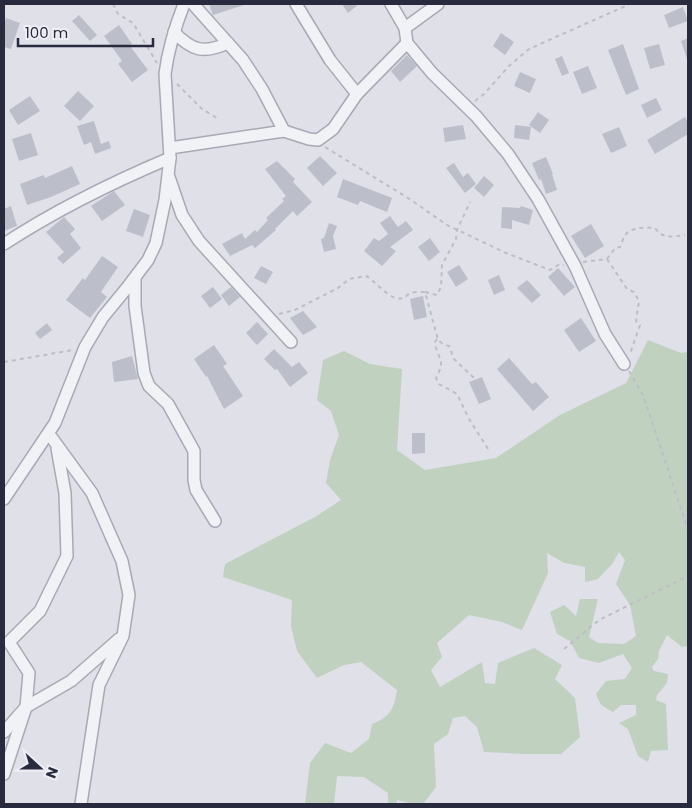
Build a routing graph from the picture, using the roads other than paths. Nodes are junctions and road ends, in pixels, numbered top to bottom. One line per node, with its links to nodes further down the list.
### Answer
1 (184, 4): 7 (street)
2 (193, 4): 8 (street)
3 (296, 4): 10 (street)
4 (391, 4): 6 (street)
5 (438, 4): 6 (street)
6 (404, 28): 9 (street)
7 (174, 32): 8 (street); 12 (street)
8 (228, 43): 11 (street)
9 (407, 43): 10 (street); 17 (street)
10 (357, 94): 11 (street)
11 (284, 131): 12 (street)
12 (170, 154): 13 (street); 14 (street)
13 (169, 176): 15 (street); 16 (street)
14 (4, 244)
15 (135, 279): 18 (street); 21 (street)
16 (291, 342)
17 (624, 364)
18 (49, 434): 19 (street); 20 (street)
19 (56, 443): 22 (street); 23 (street)
20 (4, 499)
21 (215, 520)
22 (123, 636): 23 (street); 26 (street)
23 (26, 707): 24 (street); 25 (street)
24 (4, 732)
25 (4, 774)
26 (81, 804)

